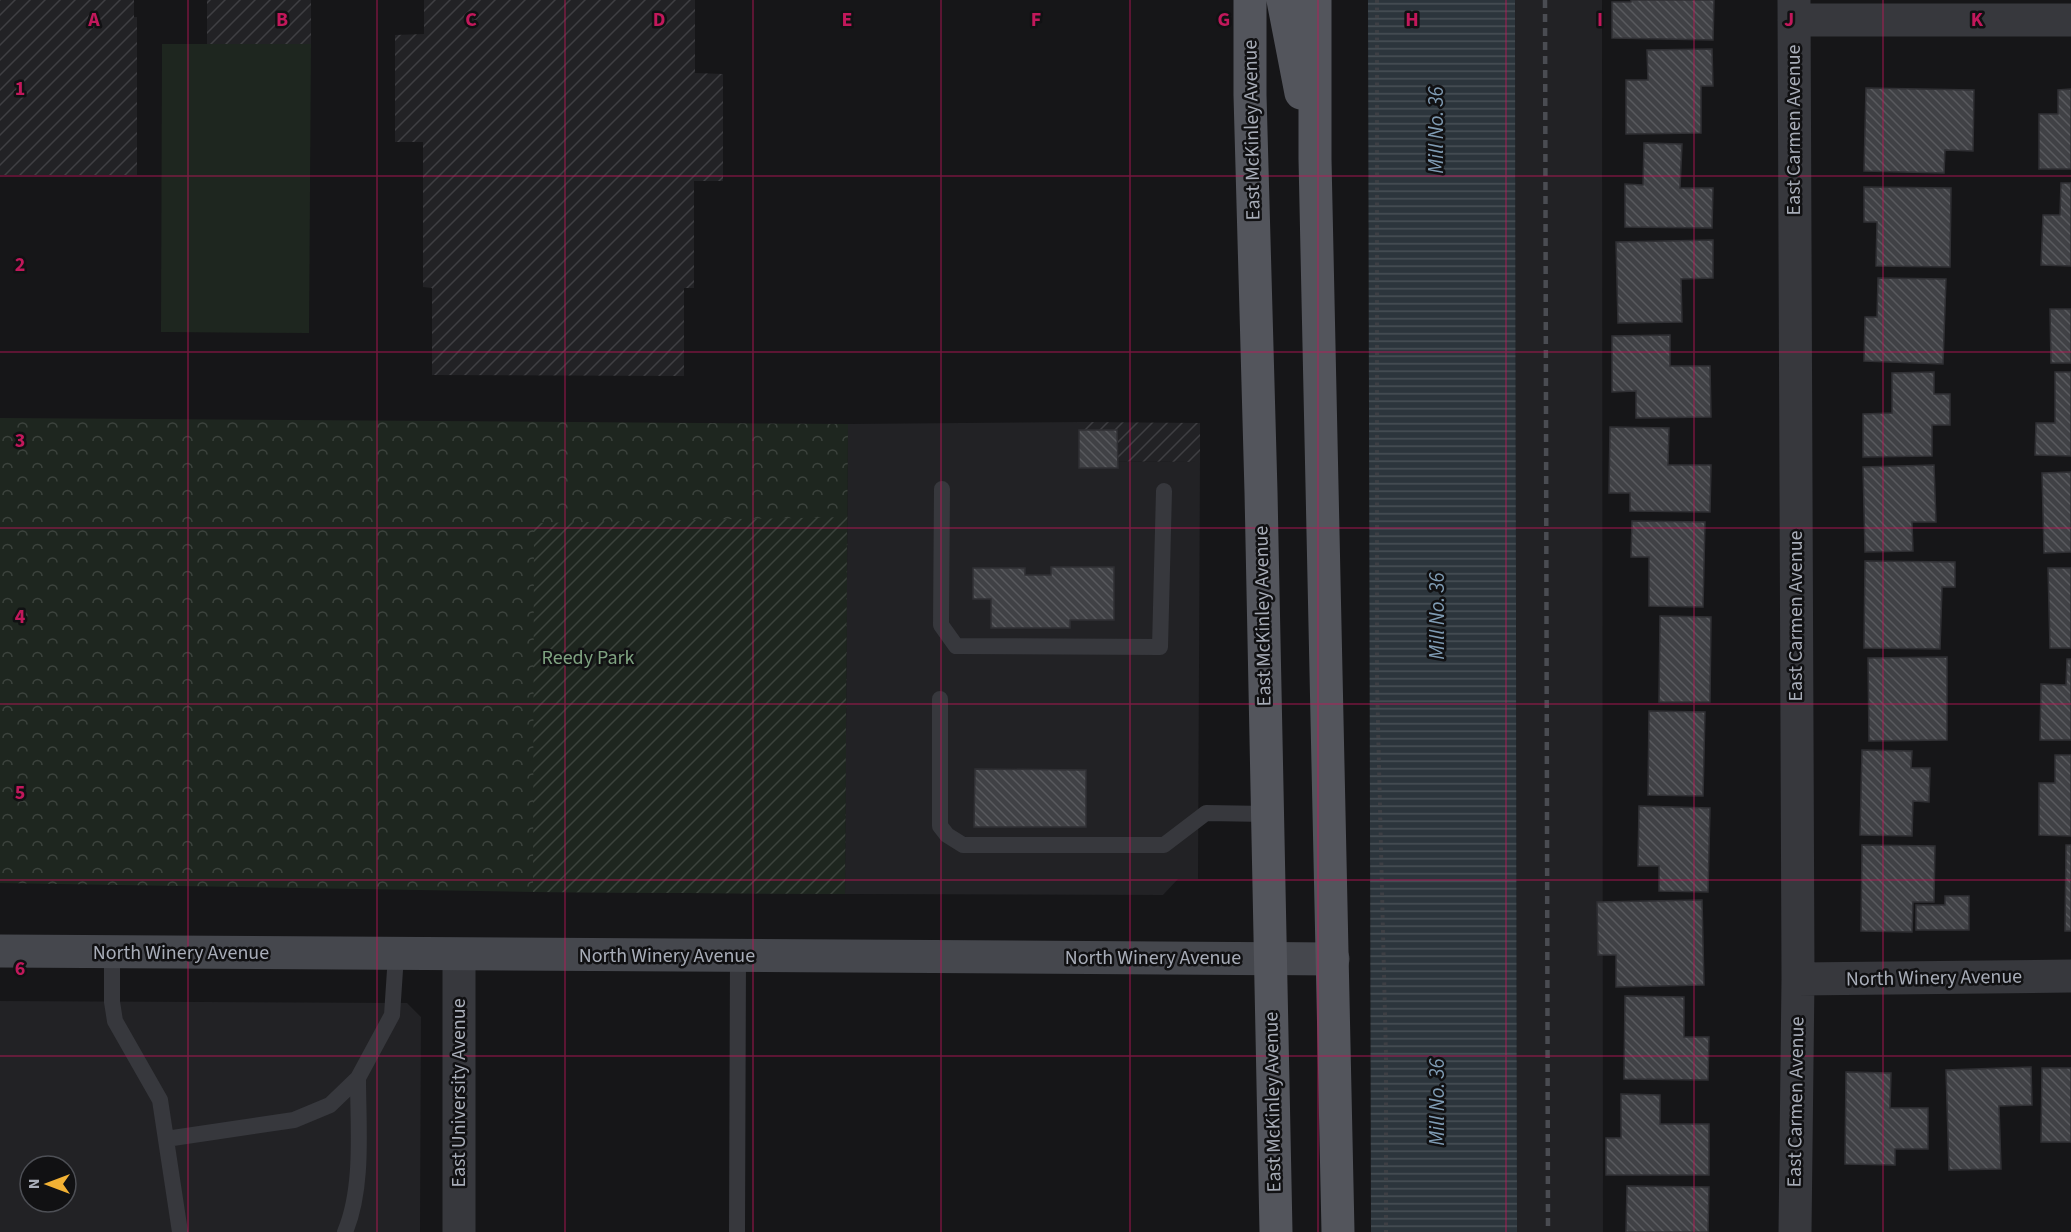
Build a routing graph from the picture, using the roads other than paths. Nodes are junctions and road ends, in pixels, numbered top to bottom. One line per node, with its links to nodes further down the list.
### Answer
1 (1250, 0): 10 (main road, East McKinley Avenue)
2 (1282, 0): 6 (main road)
3 (1315, 0): 6 (main road)
4 (1794, 10): 5 (street); 19 (street, East Carmen Avenue)
5 (2071, 20)
6 (1315, 159): 17 (main road)
7 (942, 489): 8 (lane)
8 (1164, 491)
9 (940, 699): 10 (lane)
10 (1268, 814): 16 (main road, East McKinley Avenue)
11 (0, 951): 12 (street, North Winery Avenue)
12 (112, 953): 13 (street, North Winery Avenue); 21 (lane)
13 (396, 955): 14 (street, North Winery Avenue); 20 (lane)
14 (459, 955): 15 (street, North Winery Avenue); 24 (street, East University Avenue)
15 (738, 957): 16 (street, North Winery Avenue); 25 (lane)
16 (1271, 959): 17 (street, North Winery Avenue); 26 (main road, East McKinley Avenue)
17 (1333, 959): 27 (main road)
18 (2071, 976): 19 (street, North Winery Avenue)
19 (1798, 979): 28 (street, East Carmen Avenue)
20 (358, 1078): 21 (lane); 23 (lane)
21 (166, 1139): 22 (lane)
22 (180, 1232)
23 (345, 1232)
24 (459, 1232)
25 (737, 1232)
26 (1275, 1232)
27 (1338, 1232)
28 (1795, 1232)

